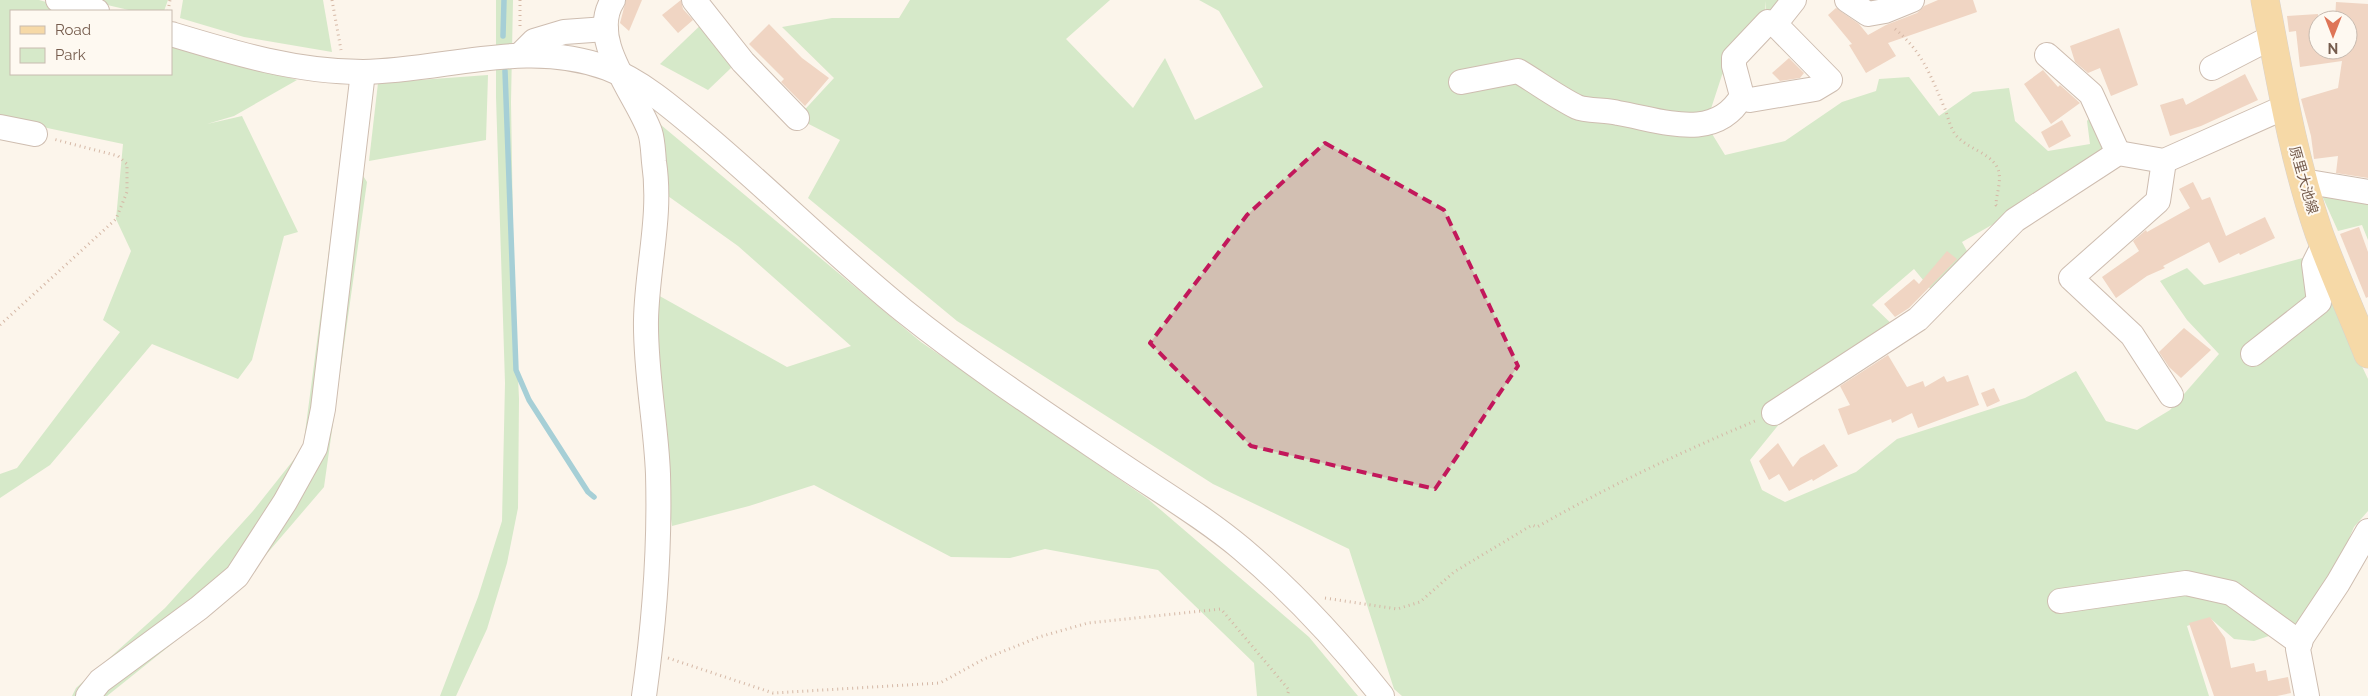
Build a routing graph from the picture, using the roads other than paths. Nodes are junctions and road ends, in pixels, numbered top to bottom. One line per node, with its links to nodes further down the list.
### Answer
1 (58, 0): 8 (street)
2 (613, 0): 10 (street)
3 (694, 0): 21 (street)
4 (1794, 0): 9 (street)
5 (1847, 0): 6 (street)
6 (1912, 0)
7 (2265, 0): 12 (main road, 原里大池線)
8 (93, 10)
9 (1775, 24): 19 (street); 19 (street)
10 (606, 29): 13 (street); 17 (street)
11 (172, 34): 16 (street)
12 (2272, 37): 15 (street); 20 (main road, 原里大池線)
13 (520, 55): 16 (street); 17 (street)
14 (2047, 55): 24 (street)
15 (2212, 68)
16 (354, 71): 36 (street)
17 (621, 74): 37 (street); 38 (street)
18 (1461, 82): 19 (street)
19 (1742, 96)
20 (2285, 107): 25 (street); 26 (main road, 原里大池線)
21 (797, 118)
22 (0, 127): 23 (street)
23 (35, 134)
24 (2118, 153): 25 (street); 32 (street)
25 (2164, 161): 31 (street)
26 (2303, 181): 27 (street); 28 (main road, 原里大池線)
27 (2368, 192)
28 (2324, 244): 29 (street); 30 (main road, 原里大池線)
29 (2253, 354)
30 (2368, 354)
31 (2171, 395)
32 (1774, 413)
33 (2368, 531): 35 (street)
34 (2060, 601): 35 (street)
35 (2300, 643): 39 (street)
36 (88, 696)
37 (644, 696)
38 (1382, 696)
39 (2307, 696)

